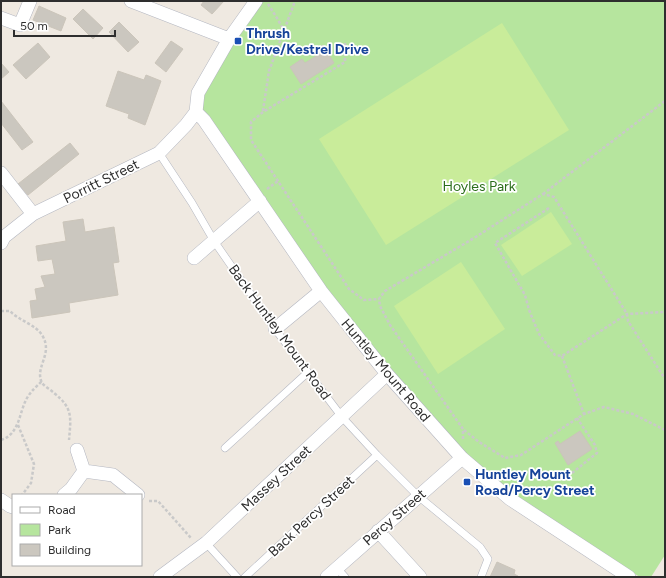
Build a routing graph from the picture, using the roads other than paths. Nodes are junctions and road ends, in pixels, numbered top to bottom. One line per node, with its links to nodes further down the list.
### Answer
1 (30, 1): 4 (street)
2 (131, 1): 5 (street)
3 (256, 1): 5 (street)
4 (1, 18)
5 (229, 39): 6 (street)
6 (196, 112): 7 (street, Porritt Street); 9 (street, Huntley Mount Road)
7 (159, 153): 10 (street, Porritt Street); 11 (lane, Back Huntley Mount Road)
8 (1, 173): 10 (street)
9 (260, 201): 11 (street); 14 (street, Huntley Mount Road)
10 (33, 214): 12 (street, Porritt Street)
11 (214, 241): 13 (street); 15 (lane, Back Huntley Mount Road)
12 (1, 243)
13 (194, 258)
14 (320, 290): 15 (street); 17 (street, Huntley Mount Road)
15 (275, 329): 16 (lane, Back Huntley Mount Road)
16 (307, 373): 18 (lane, Back Huntley Mount Road); 19 (lane)
17 (387, 374): 18 (street, Massey Street); 22 (street, Huntley Mount Road)
18 (342, 417): 21 (lane, Back Huntley Mount Road); 30 (street, Massey Street)
19 (225, 448)
20 (77, 450): 23 (street)
21 (377, 455): 26 (lane, Back Huntley Mount Road); 34 (lane, Back Percy Street)
22 (460, 456): 26 (street, Percy Street); 38 (street, Huntley Mount Road)
23 (84, 471): 24 (street); 25 (street)
24 (65, 494)
25 (136, 494)
26 (418, 496): 29 (street, Percy Street); 37 (lane, Back Huntley Mount Road)
27 (1, 500): 28 (street)
28 (12, 507)
29 (378, 531): 31 (street, Percy Street); 36 (street)
30 (202, 545): 32 (street, Massey Street); 33 (lane)
31 (341, 572): 35 (street, Percy Street)
32 (160, 577)
33 (236, 577)
34 (245, 577)
35 (326, 577)
36 (420, 577)
37 (481, 577)
38 (629, 577)

